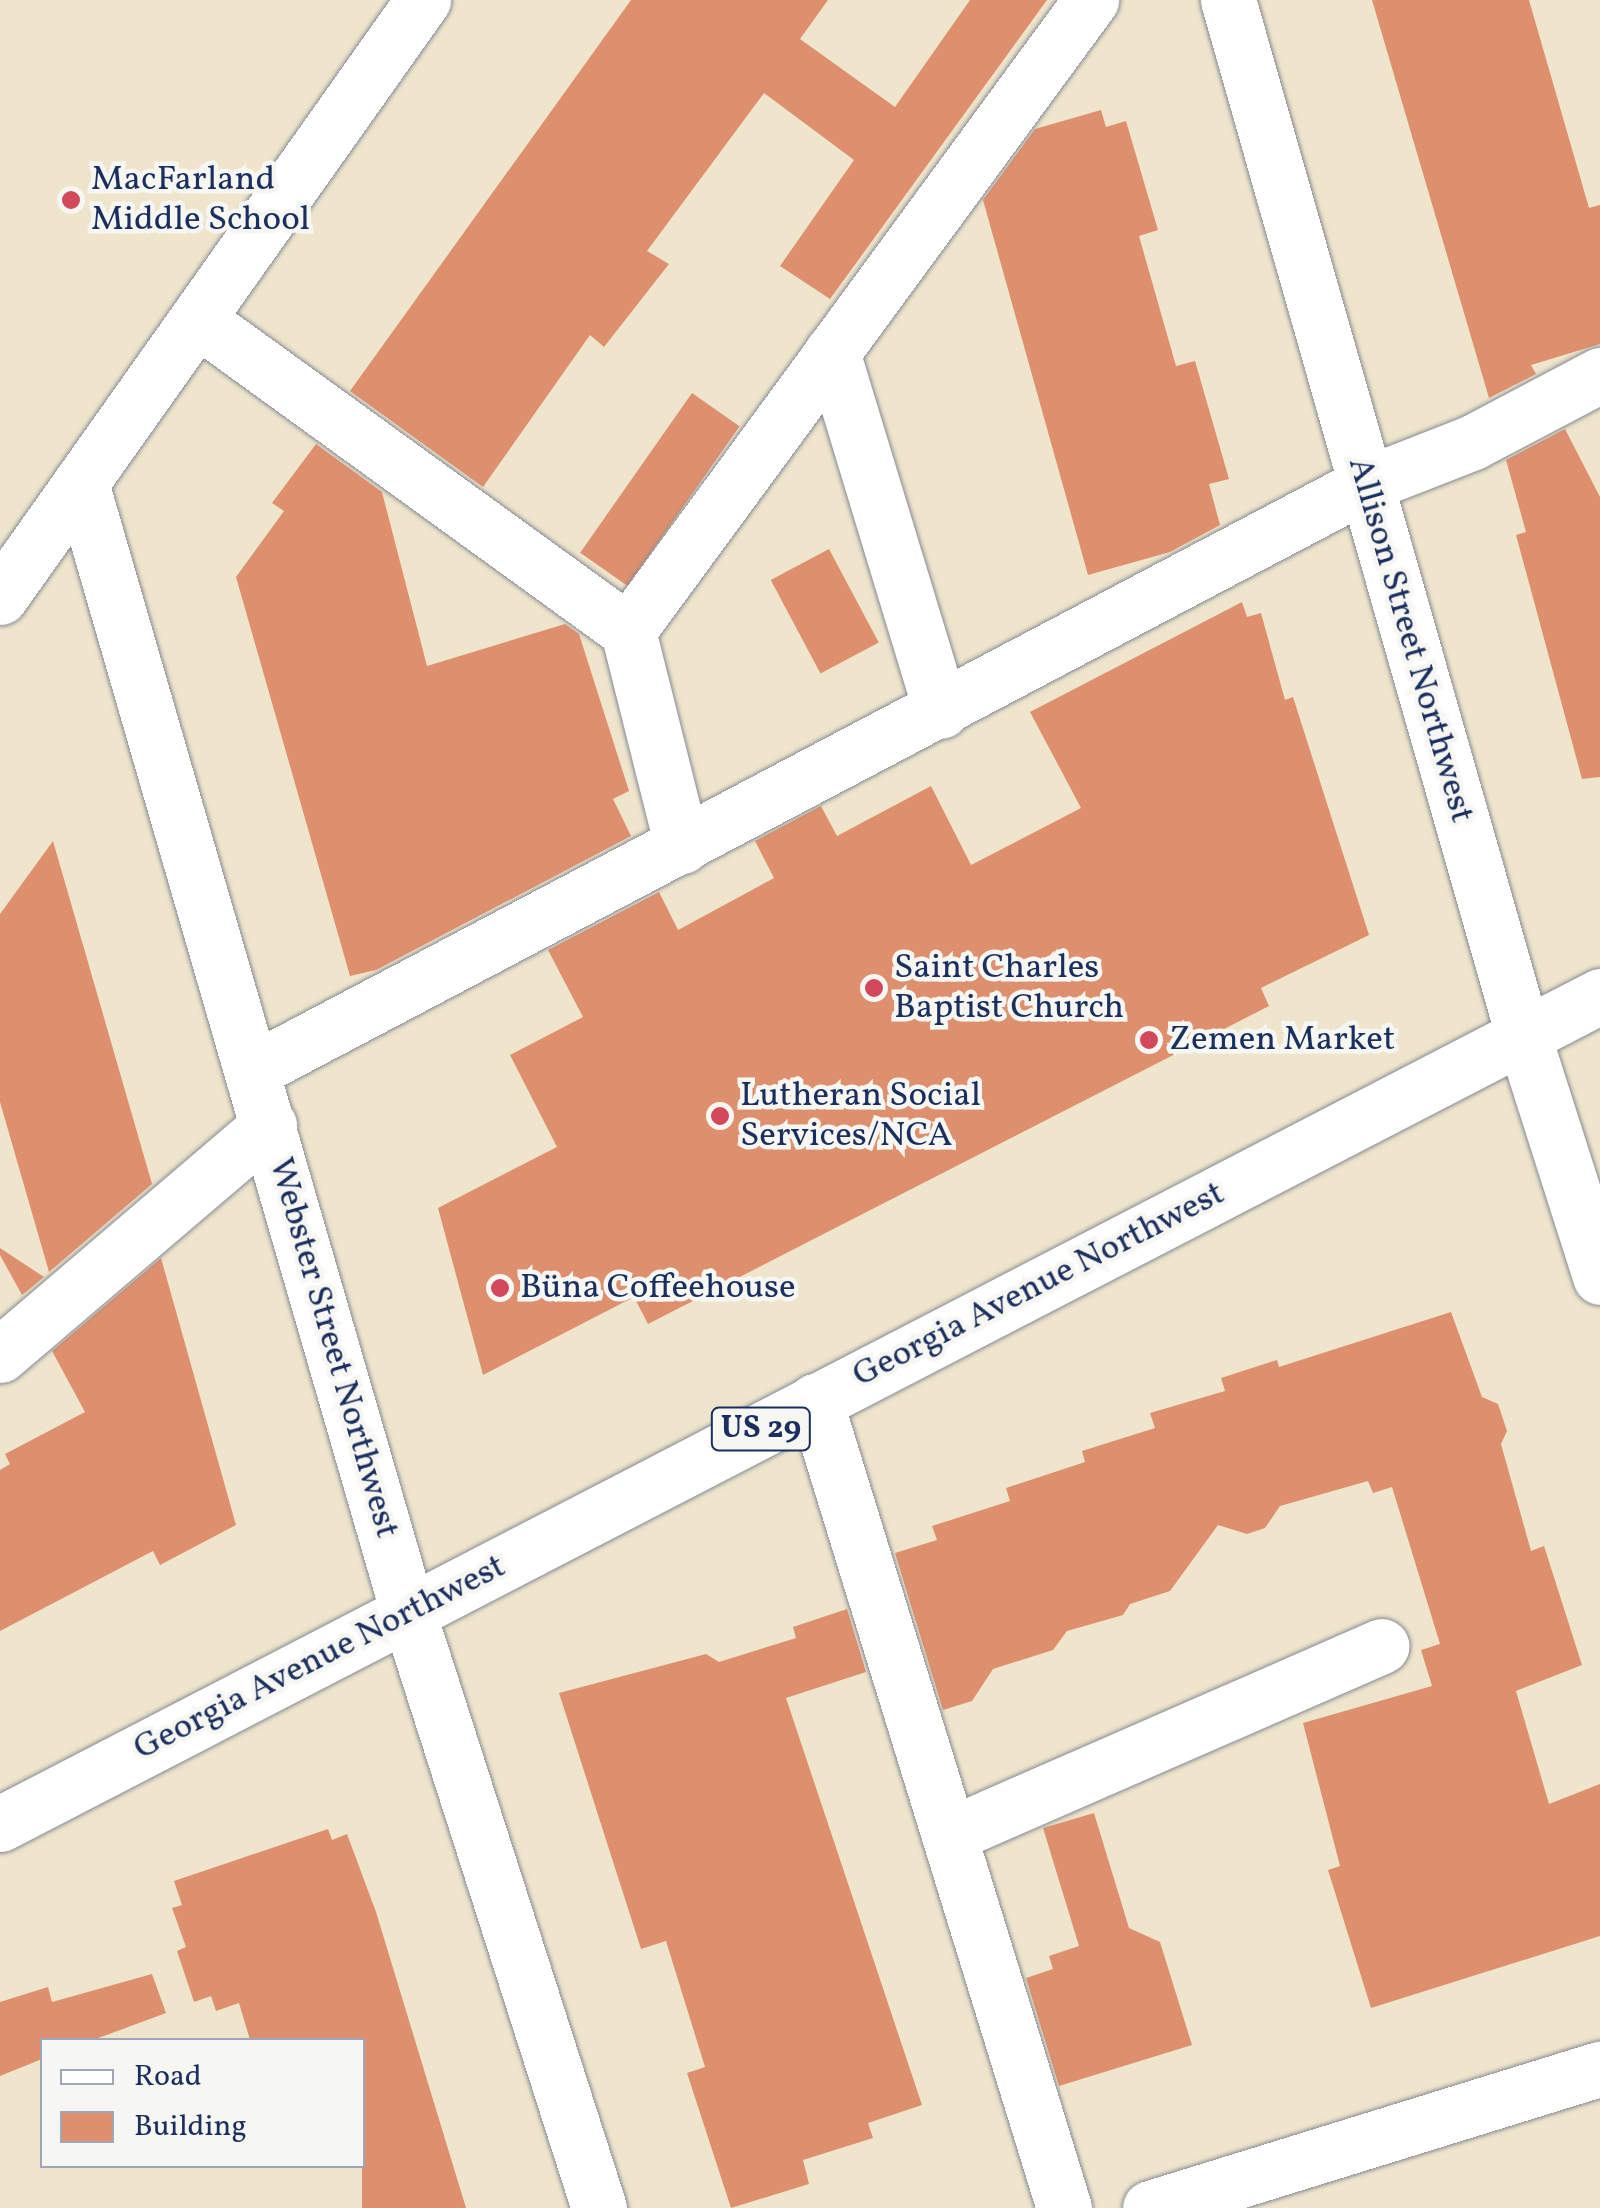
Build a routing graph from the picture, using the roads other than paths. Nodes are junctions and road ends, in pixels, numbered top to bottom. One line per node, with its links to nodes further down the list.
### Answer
1 (423, 0): 4 (main road)
2 (1091, 0): 5 (main road)
3 (1228, 0): 8 (main road, Allison Street Northwest)
4 (196, 319): 7 (main road); 10 (main road)
5 (832, 352): 10 (main road); 11 (main road)
6 (1600, 374): 8 (main road)
7 (81, 482): 9 (main road); 15 (main road, Webster Street Northwest)
8 (1366, 484): 11 (main road); 14 (main road, Allison Street Northwest)
9 (0, 597)
10 (628, 631): 12 (main road)
11 (940, 712): 12 (main road)
12 (682, 846): 15 (main road)
13 (1600, 996): 14 (main road, Georgia Avenue Northwest / US 29)
14 (1523, 1035): 17 (main road, Allison Street Northwest); 19 (main road, Georgia Avenue Northwest / US 29)
15 (253, 1070): 16 (main road, Webster Street Northwest)
16 (269, 1125): 18 (main road); 20 (main road, Webster Street Northwest)
17 (1600, 1277)
18 (0, 1354)
19 (815, 1401): 20 (main road, Georgia Avenue Northwest / US 29); 23 (main road)
20 (408, 1612): 22 (main road, Georgia Avenue Northwest / US 29); 25 (main road, Webster Street Northwest)
21 (1380, 1646): 23 (main road)
22 (0, 1824)
23 (949, 1836): 26 (main road)
24 (1600, 2069): 27 (main road)
25 (599, 2208)
26 (1064, 2208)
27 (1150, 2208)

